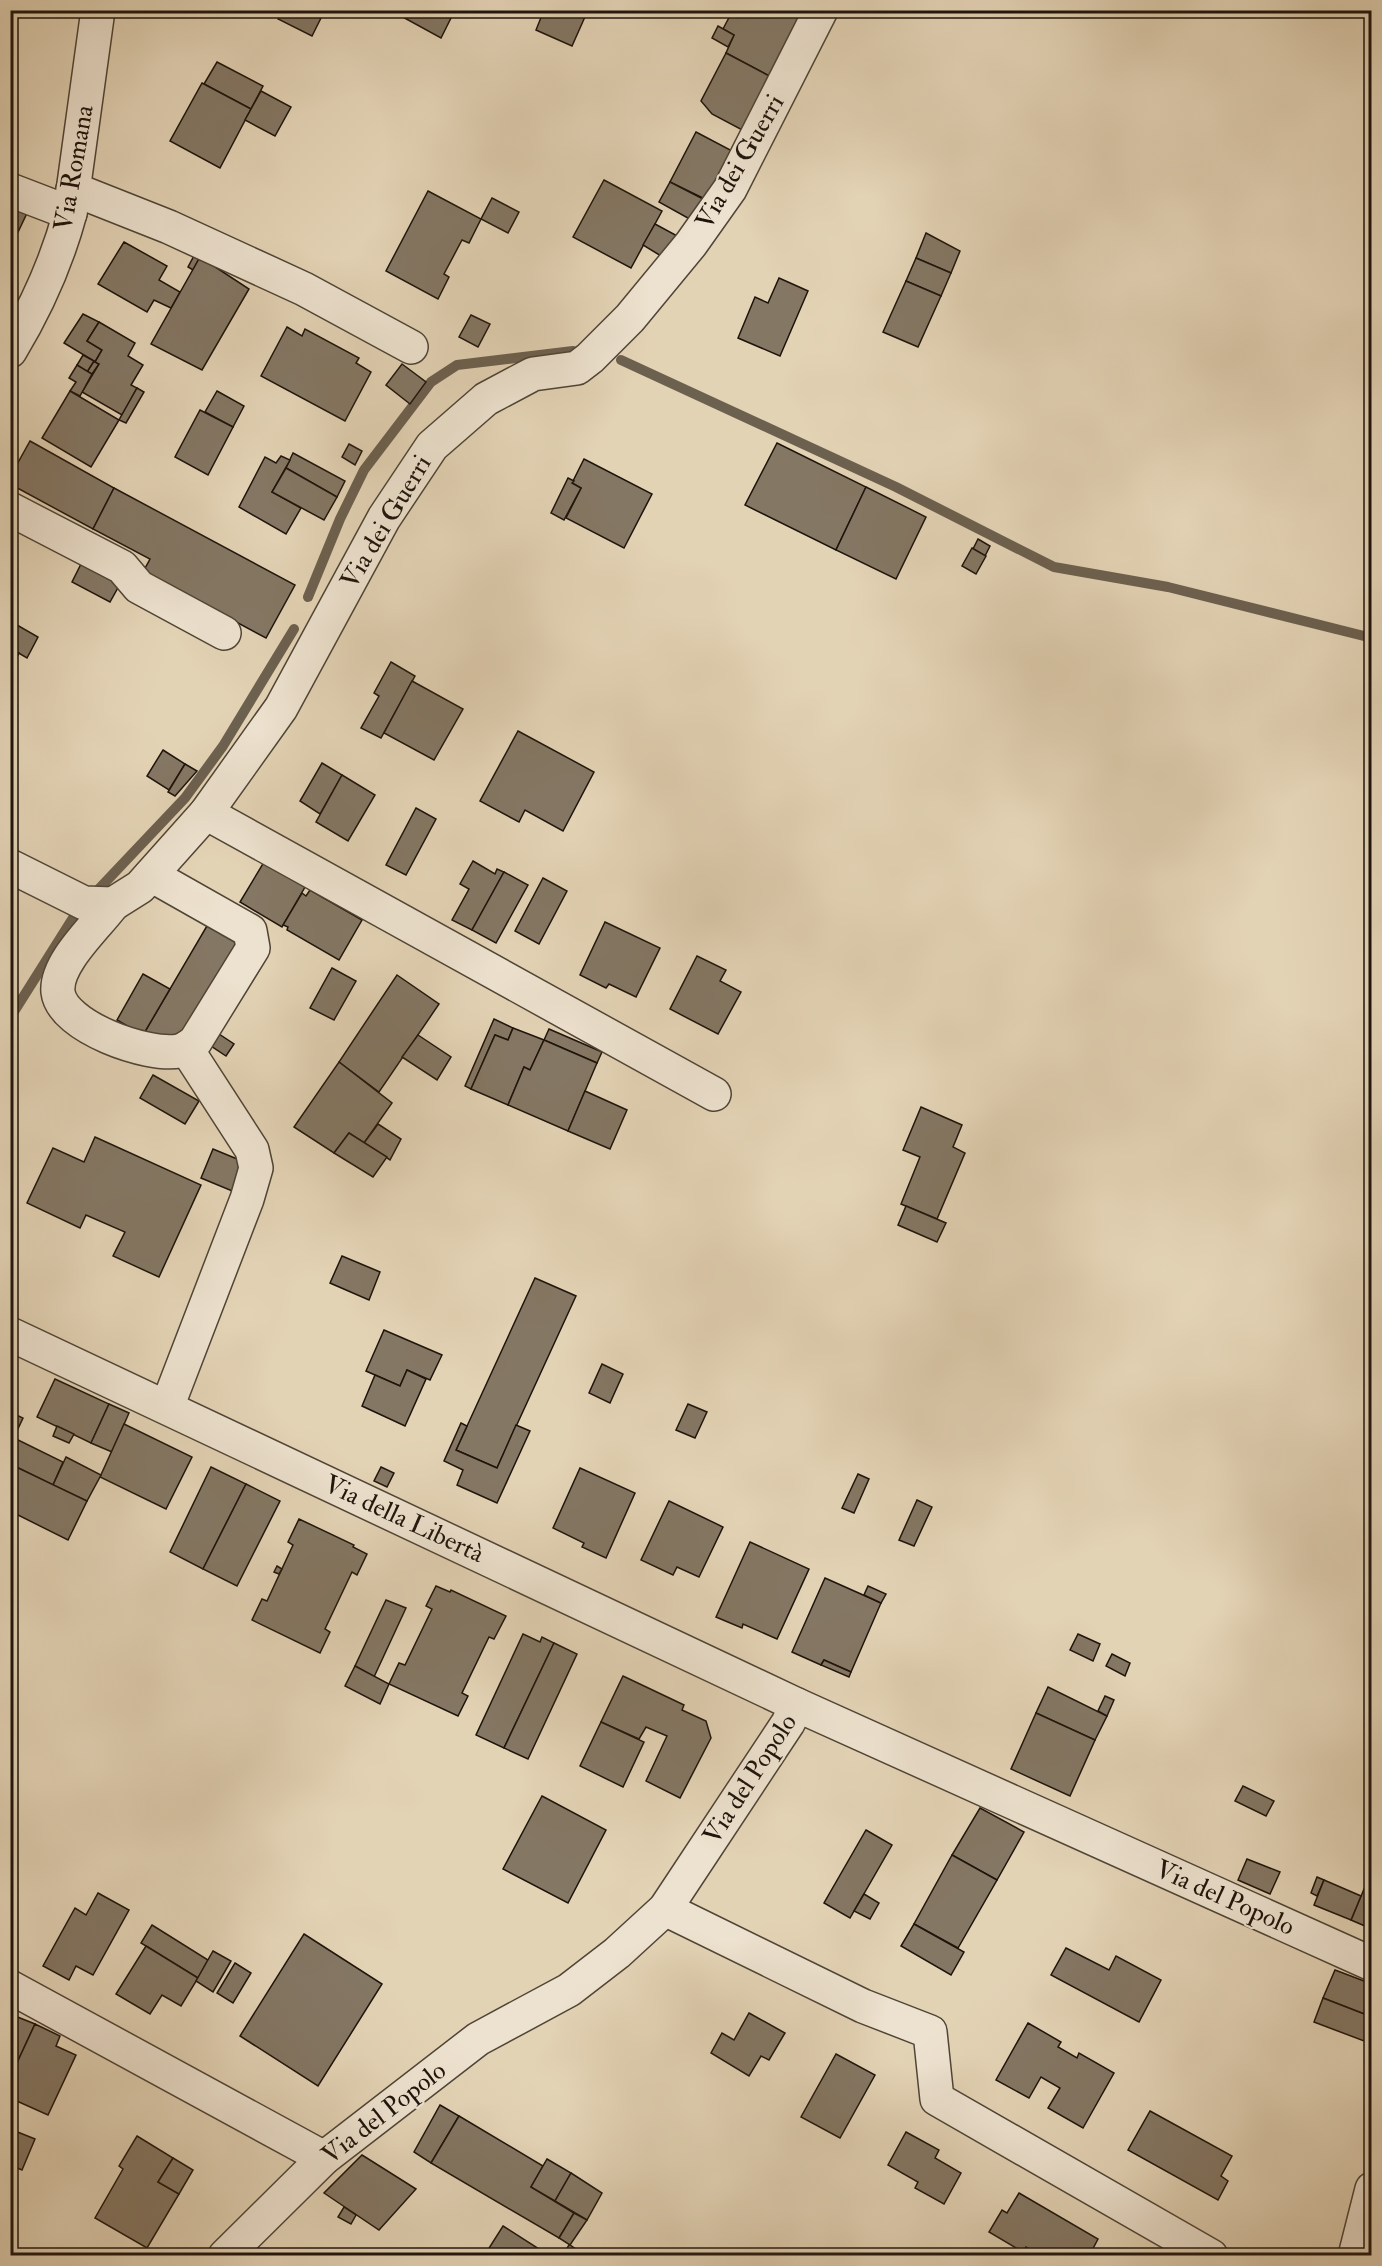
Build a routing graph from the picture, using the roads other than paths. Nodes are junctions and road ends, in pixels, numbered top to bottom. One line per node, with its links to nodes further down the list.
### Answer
1 (98, 10): 4 (street, Via Romana)
2 (821, 10): 9 (street, Via dei Guerri)
3 (10, 190): 4 (street)
4 (71, 201): 5 (street); 6 (street, Via Romana)
5 (411, 347)
6 (10, 351)
7 (10, 509): 8 (street)
8 (224, 633)
9 (206, 813): 11 (street, Via dei Guerri); 14 (street)
10 (10, 866): 12 (street)
11 (151, 875): 12 (street, Via dei Guerri); 13 (street)
12 (113, 904): 13 (street)
13 (186, 1048): 16 (street)
14 (714, 1094)
15 (10, 1334): 16 (street, Via della Libertà)
16 (167, 1407): 17 (street, Via della Libertà)
17 (797, 1705): 18 (street, Via del Popolo); 19 (street, Via del Popolo)
18 (665, 1909): 21 (street, Via del Popolo); 24 (street)
19 (1371, 1964)
20 (10, 1987): 21 (street)
21 (324, 2158): 23 (street, Via del Popolo)
22 (1371, 2189): 25 (street)
23 (225, 2256)
24 (1211, 2256)
25 (1355, 2256)

